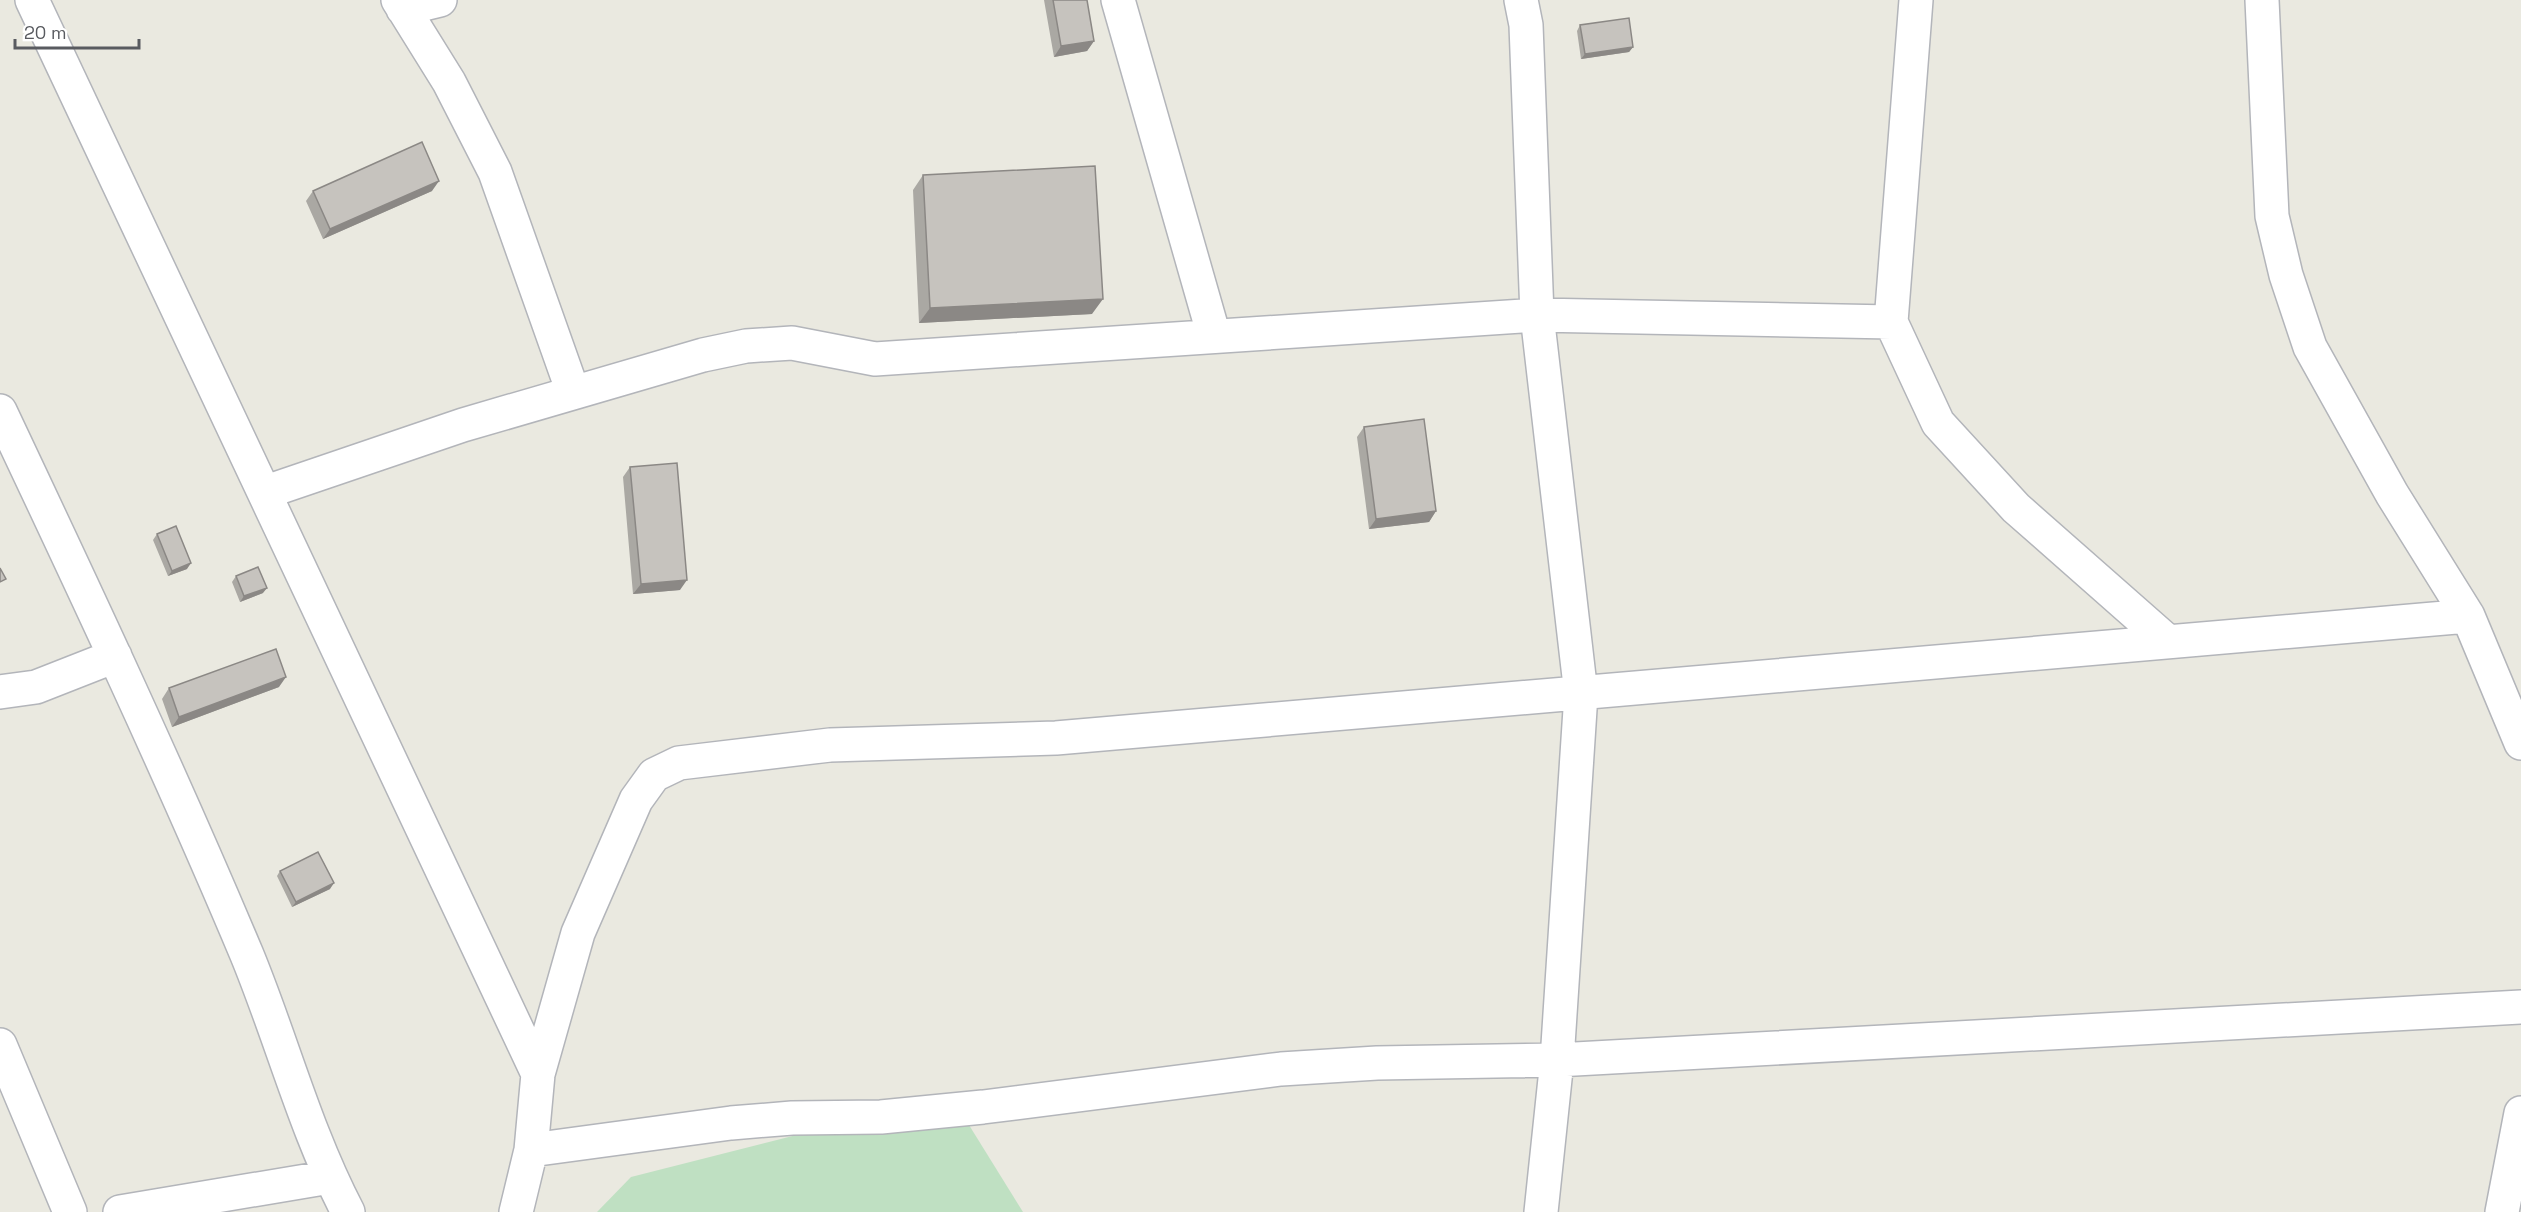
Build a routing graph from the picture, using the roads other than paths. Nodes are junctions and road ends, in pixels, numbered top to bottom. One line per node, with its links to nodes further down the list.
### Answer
1 (32, 0): 13 (street)
2 (440, 0): 7 (street)
3 (1118, 0): 10 (street)
4 (1521, 0): 8 (street)
5 (1916, 0): 9 (street)
6 (2262, 0): 14 (street)
7 (400, 5): 11 (street)
8 (1537, 315): 9 (street); 10 (street); 18 (street)
9 (1891, 322): 15 (street)
10 (1214, 336): 11 (street)
11 (573, 392): 13 (street)
12 (0, 411): 16 (street)
13 (266, 492): 23 (street)
14 (2468, 616): 15 (street); 19 (street)
15 (2167, 641): 18 (street)
16 (116, 656): 17 (street); 26 (street)
17 (0, 692)
18 (1581, 694): 22 (street); 23 (street)
19 (2521, 743)
20 (2521, 1007): 22 (street)
21 (0, 1045): 27 (street)
22 (1557, 1060): 25 (street); 31 (street)
23 (537, 1074): 25 (street)
24 (2521, 1113): 32 (street)
25 (531, 1150): 30 (street)
26 (330, 1177): 28 (street); 29 (street)
27 (70, 1212)
28 (120, 1212)
29 (348, 1212)
30 (516, 1212)
31 (1541, 1212)
32 (2502, 1212)

